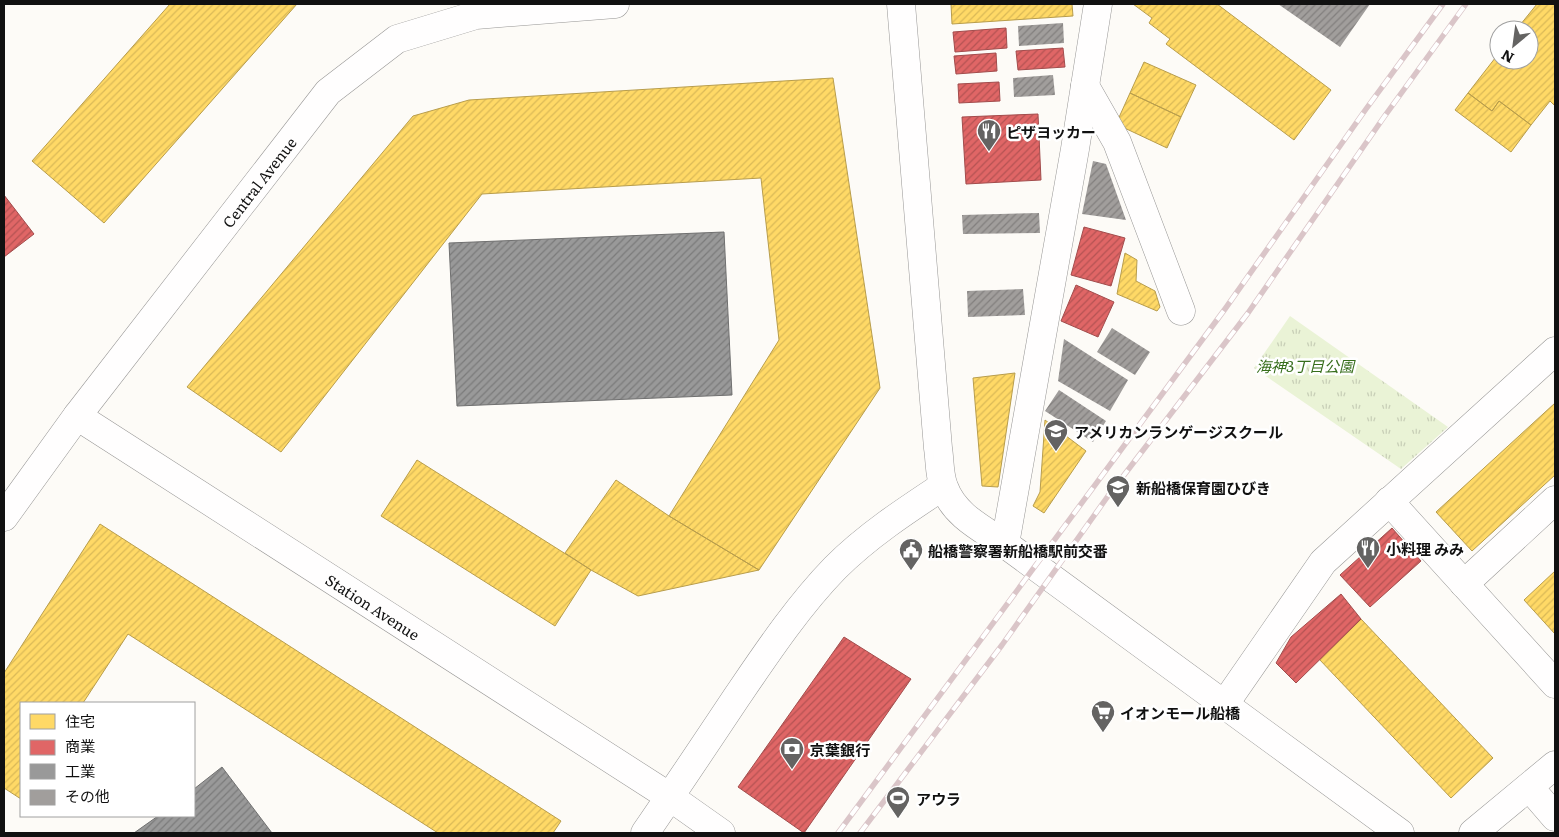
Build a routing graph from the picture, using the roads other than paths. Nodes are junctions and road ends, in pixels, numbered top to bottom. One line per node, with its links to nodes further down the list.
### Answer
1 (615, 4): 7 (street, Central Avenue)
2 (901, 4): 8 (street)
3 (1098, 4): 4 (street)
4 (1085, 86): 5 (street); 12 (street)
5 (1181, 311)
6 (1555, 352): 10 (street)
7 (77, 416): 11 (street, Central Avenue); 18 (street, Station Avenue)
8 (943, 486): 12 (street); 18 (street)
9 (1555, 500): 13 (street)
10 (1389, 501): 13 (street); 15 (street)
11 (4, 517)
12 (1006, 544): 15 (street)
13 (1464, 584): 14 (street)
14 (1555, 684)
15 (1224, 705): 22 (street)
16 (1555, 765): 17 (street)
17 (1529, 787): 19 (street); 23 (street)
18 (670, 797): 20 (street); 21 (street, Station Avenue)
19 (1555, 817)
20 (645, 833)
21 (721, 833)
22 (1400, 833)
23 (1473, 833)

